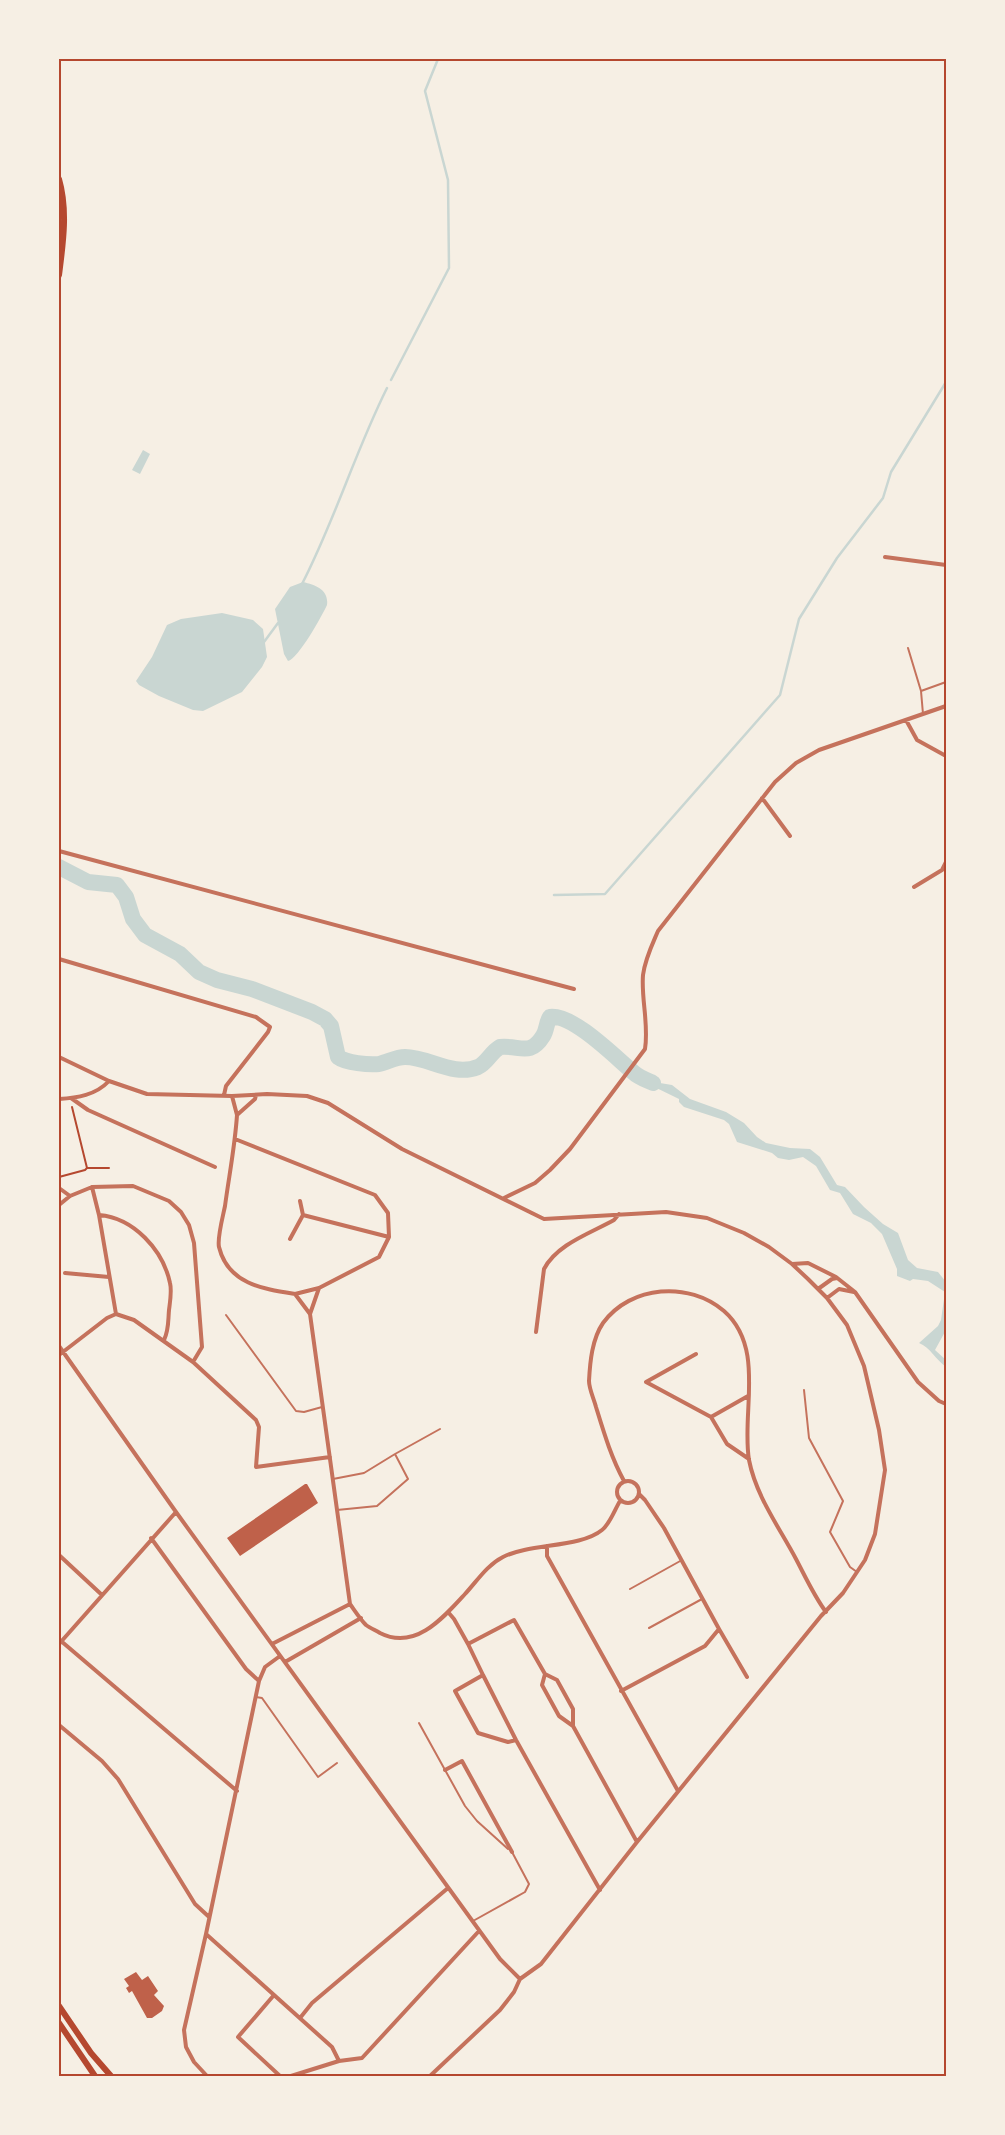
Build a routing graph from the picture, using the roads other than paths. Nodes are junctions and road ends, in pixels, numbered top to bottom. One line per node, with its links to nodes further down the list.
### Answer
1 (59, 179): 2 (main road)
2 (59, 275)
3 (885, 557): 4 (street)
4 (946, 565)
5 (908, 648): 7 (lane)
6 (946, 682): 7 (lane)
7 (922, 691): 9 (lane)
8 (946, 706): 9 (street)
9 (923, 714): 10 (street)
10 (906, 720): 11 (street); 12 (street)
11 (946, 756)
12 (762, 798): 13 (street); 32 (street)
13 (790, 836)
14 (59, 851): 18 (street)
15 (946, 862): 16 (street)
16 (914, 887)
17 (59, 959): 21 (street)
18 (574, 989)
19 (59, 1057): 20 (street)
20 (109, 1081): 21 (street); 24 (street)
21 (224, 1095): 23 (street)
22 (256, 1095): 23 (street); 26 (street); 32 (street)
23 (232, 1096): 26 (street)
24 (71, 1098): 25 (street); 28 (street)
25 (59, 1099)
26 (237, 1115): 27 (street)
27 (235, 1139): 38 (street); 47 (street)
28 (215, 1167)
29 (92, 1187): 31 (street); 36 (street); 57 (street)
30 (59, 1188): 31 (street)
31 (70, 1196): 34 (street)
32 (504, 1198): 35 (street)
33 (300, 1201): 37 (street)
34 (59, 1205)
35 (619, 1214): 40 (street); 52 (street)
36 (99, 1215): 42 (street); 53 (street)
37 (303, 1215): 38 (street); 39 (street)
38 (389, 1237): 44 (street)
39 (290, 1239)
40 (792, 1264): 43 (street); 45 (street)
41 (65, 1273): 42 (street)
42 (110, 1276): 49 (street)
43 (837, 1278): 45 (street); 46 (street)
44 (319, 1288): 47 (street); 50 (street)
45 (818, 1289): 48 (street)
46 (855, 1292): 48 (street); 60 (street)
47 (295, 1294): 50 (street)
48 (827, 1298): 77 (street)
49 (116, 1314): 53 (street); 55 (street)
50 (310, 1314): 61 (street)
51 (226, 1315): 61 (lane)
52 (536, 1332)
53 (164, 1340): 57 (street)
54 (59, 1346): 55 (street)
55 (61, 1354): 72 (street)
56 (696, 1354): 62 (street)
57 (193, 1362): 65 (street)
58 (804, 1390): 77 (lane)
59 (748, 1396): 62 (street); 66 (street); 68 (street)
60 (946, 1404)
61 (323, 1407): 65 (street)
62 (711, 1417): 66 (street)
63 (440, 1429): 64 (lane)
64 (395, 1454): 67 (lane); 71 (lane)
65 (330, 1457): 67 (street)
66 (749, 1459): 83 (street)
67 (333, 1479): 71 (street)
68 (624, 1481): 69 (street); 70 (street)
69 (639, 1494): 70 (street); 76 (street)
70 (620, 1501): 74 (street)
71 (337, 1510): 81 (street)
72 (176, 1512): 73 (street); 88 (street)
73 (151, 1538): 79 (street); 95 (street)
74 (547, 1546): 82 (street); 96 (street)
75 (59, 1555): 79 (street)
76 (682, 1560): 78 (lane); 80 (street)
77 (857, 1572): 83 (street)
78 (630, 1588)
79 (102, 1595): 87 (street)
80 (702, 1598): 85 (lane); 86 (street)
81 (350, 1604): 84 (street); 88 (street)
82 (448, 1612): 84 (street); 89 (street)
83 (826, 1612): 105 (street)
84 (361, 1618): 91 (street)
85 (649, 1628)
86 (719, 1630): 94 (street); 96 (street)
87 (60, 1643): 104 (street)
88 (272, 1644): 90 (street)
89 (468, 1644): 92 (street); 93 (street)
90 (280, 1656): 91 (street); 95 (street)
91 (285, 1662): 108 (street)
92 (545, 1674): 100 (street); 100 (street)
93 (483, 1676): 101 (street); 101 (street)
94 (747, 1677)
95 (259, 1681): 97 (street)
96 (621, 1691): 105 (street)
97 (256, 1697): 102 (lane); 104 (street)
98 (420, 1724): 103 (lane)
99 (59, 1725): 110 (street)
100 (574, 1726): 106 (street)
101 (516, 1740): 109 (street)
102 (338, 1763)
103 (445, 1770): 107 (lane); 107 (street)
104 (237, 1791): 110 (street)
105 (678, 1791): 106 (street)
106 (637, 1842): 109 (street)
107 (512, 1852): 111 (lane)
108 (448, 1888): 111 (street); 117 (street)
109 (600, 1890): 114 (street)
110 (208, 1916): 113 (street)
111 (472, 1921): 112 (street)
112 (479, 1930): 114 (street); 119 (street)
113 (206, 1934): 115 (street); 122 (street)
114 (520, 1978): 125 (street)
115 (274, 1995): 117 (street); 123 (street)
116 (59, 2006): 121 (main road)
117 (300, 2018): 119 (street)
118 (59, 2023): 120 (main road)
119 (339, 2061): 124 (street)
120 (95, 2076)
121 (111, 2076)
122 (207, 2076)
123 (280, 2076)
124 (291, 2076)
125 (430, 2076)

